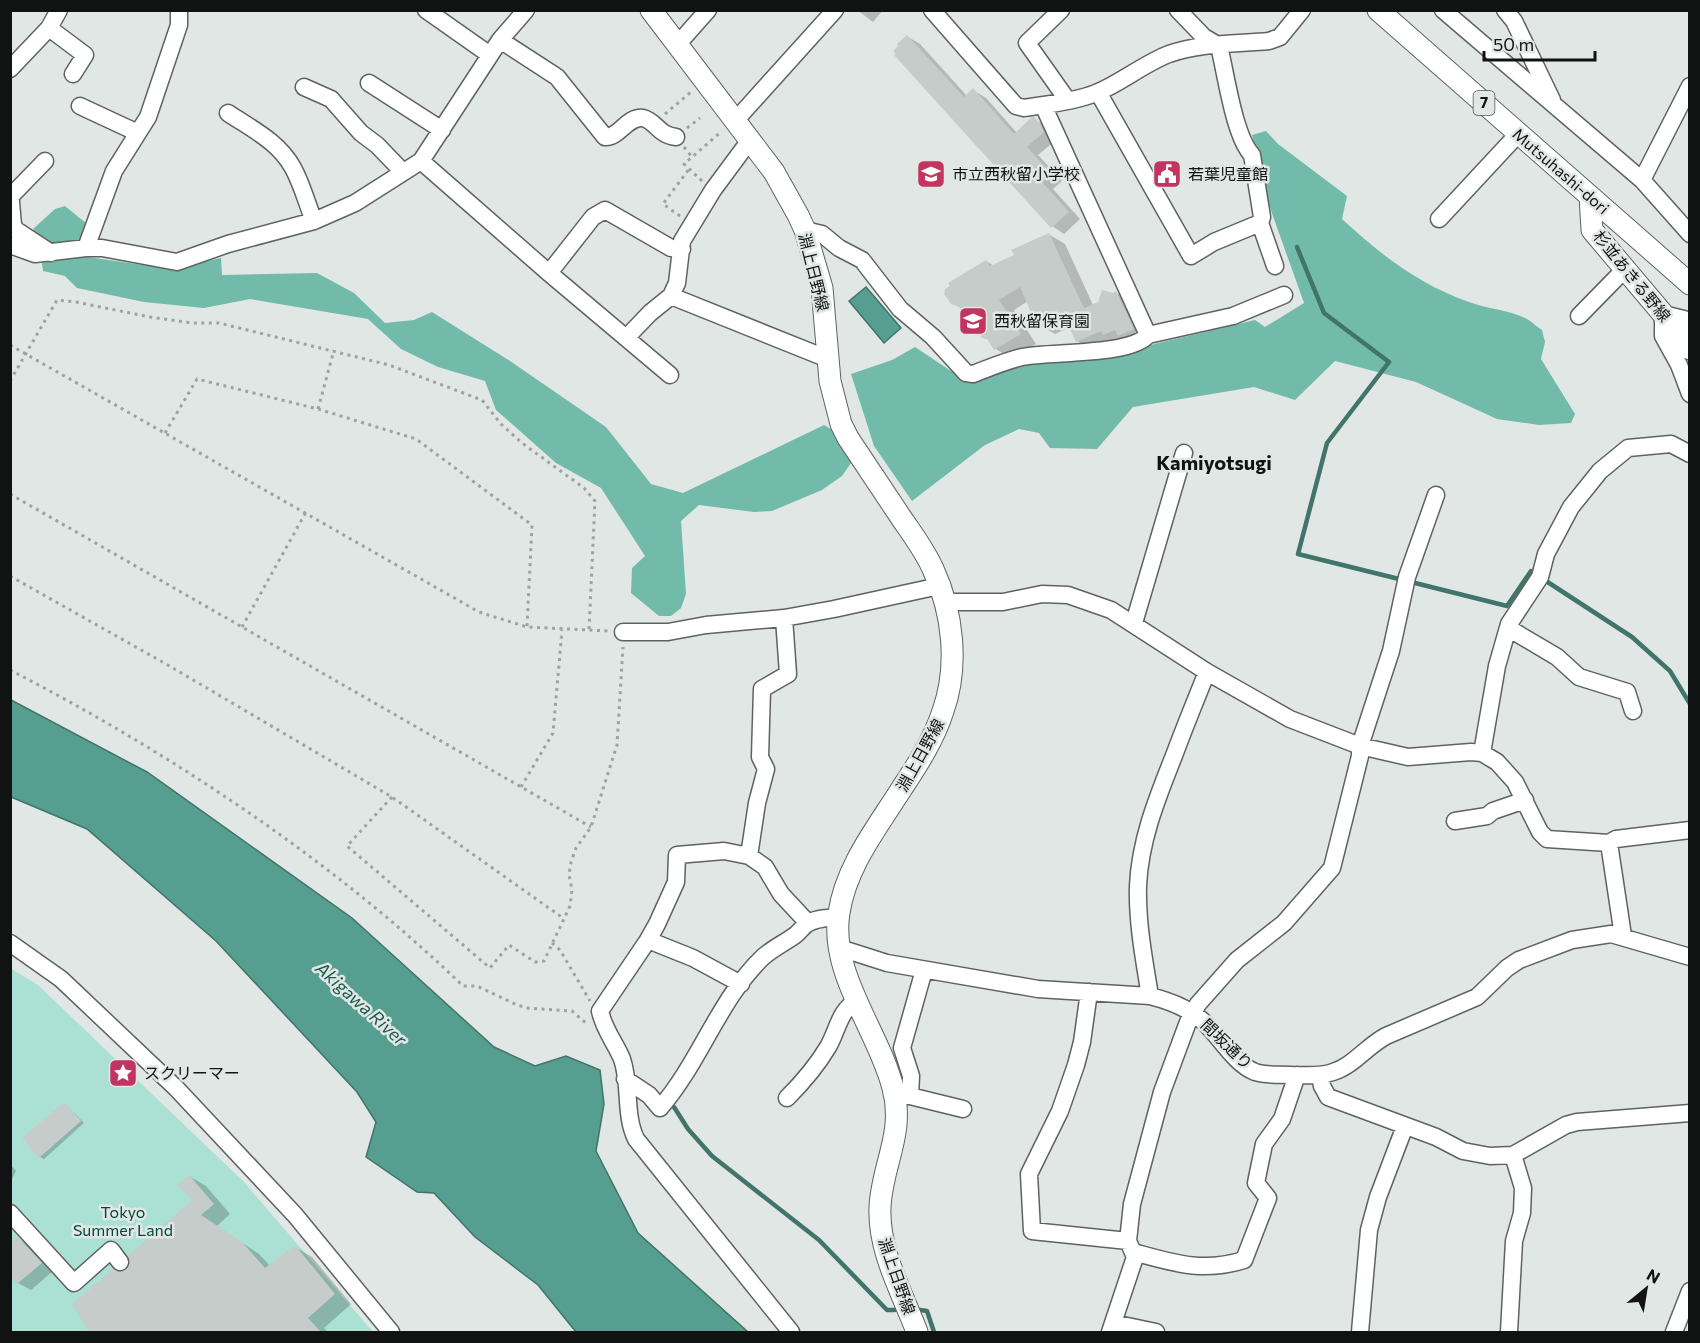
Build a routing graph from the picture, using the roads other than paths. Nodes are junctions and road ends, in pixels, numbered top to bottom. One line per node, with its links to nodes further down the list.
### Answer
1 (59, 10): 15 (street)
2 (179, 10): 33 (street)
3 (426, 10): 19 (street)
4 (526, 10): 16 (street)
5 (651, 10): 17 (main road, 淵上日野線)
6 (708, 10): 17 (street)
7 (836, 10): 31 (street)
8 (932, 10): 27 (street)
9 (1061, 10): 26 (street)
10 (1178, 10): 18 (street)
11 (1302, 10): 18 (street)
12 (1443, 10): 29 (street)
13 (1506, 10): 29 (street)
14 (1381, 12): 34 (main road, Mutsuhashi-dori / 7)
15 (49, 28): 20 (street); 21 (street)
16 (500, 40): 19 (street); 35 (street)
17 (677, 45): 31 (main road, 淵上日野線)
18 (1219, 46): 25 (street); 45 (street)
19 (490, 55): 32 (street)
20 (10, 69)
21 (73, 74)
22 (369, 83): 32 (street)
23 (1689, 86): 40 (street)
24 (304, 87): 39 (street)
25 (1098, 92): 26 (street); 45 (street)
26 (1068, 101): 27 (street)
27 (1043, 105): 61 (street)
28 (80, 106): 33 (street)
29 (1555, 106): 40 (street)
30 (228, 113): 44 (street)
31 (729, 126): 36 (main road, 淵上日野線)
32 (442, 130): 38 (street)
33 (138, 133): 49 (street)
34 (1519, 134): 42 (main road, Mutsuhashi-dori / 7); 43 (street)
35 (676, 137)
36 (750, 140): 46 (main road, 淵上日野線); 50 (street)
37 (45, 161): 41 (street)
38 (421, 161): 39 (street); 54 (street)
39 (403, 172): 44 (street)
40 (1642, 180): 47 (street)
41 (11, 194): 51 (street)
42 (1590, 196): 53 (main road, 杉並あきる野線); 55 (main road, Mutsuhashi-dori / 7)
43 (1439, 219)
44 (314, 221): 49 (street)
45 (1260, 223): 52 (street)
46 (805, 230): 61 (street); 64 (main road, 淵上日野線)
47 (1689, 234)
48 (10, 245): 51 (street)
49 (86, 248): 51 (street)
50 (682, 249): 54 (street); 57 (street)
51 (52, 254)
52 (1275, 266)
53 (1625, 269): 58 (main road, 杉並あきる野線); 59 (street)
54 (549, 273): 62 (street)
55 (1689, 284)
56 (1284, 295): 61 (street)
57 (671, 296): 62 (street); 64 (street)
58 (1664, 314): 60 (street); 63 (main road, 杉並あきる野線); 66 (street)
59 (1579, 316)
60 (1689, 325)
61 (1148, 334)
62 (626, 338): 65 (street)
63 (1689, 349)
64 (828, 359): 70 (main road, 淵上日野線)
65 (670, 375)
66 (1689, 394)
67 (1184, 453): 72 (street)
68 (1689, 454): 73 (street)
69 (1436, 495): 77 (street)
70 (942, 594): 71 (street); 72 (street); 84 (main road, 淵上日野線)
71 (784, 618): 74 (street); 83 (street)
72 (1134, 623): 75 (street)
73 (1508, 628): 76 (street); 78 (street)
74 (623, 632)
75 (1206, 672): 77 (street); 94 (street)
76 (1633, 711)
77 (1360, 746): 78 (street); 96 (street)
78 (1482, 753): 79 (street)
79 (1525, 800): 80 (street); 82 (street)
80 (1455, 821)
81 (1689, 830): 82 (street)
82 (1609, 843): 86 (street)
83 (749, 855): 85 (street); 87 (street)
84 (838, 917): 85 (street); 89 (main road, 淵上日野線)
85 (808, 923): 92 (street)
86 (1623, 936): 90 (street, 間坂通り); 98 (street, 間坂通り)
87 (648, 940): 92 (street); 99 (street)
88 (10, 943): 111 (street)
89 (840, 948): 91 (street, 間坂通り); 95 (main road, 淵上日野線)
90 (1689, 957)
91 (924, 970): 93 (street, 間坂通り); 100 (street)
92 (741, 984): 99 (street)
93 (1089, 992): 94 (street, 間坂通り); 107 (street)
94 (1149, 996): 96 (street, 間坂通り)
95 (857, 1001): 100 (main road, 淵上日野線); 101 (street)
96 (1193, 1013): 97 (street, 間坂通り); 107 (street)
97 (1297, 1075): 98 (street, 間坂通り); 107 (street)
98 (1320, 1075): 104 (street)
99 (625, 1079): 112 (street)
100 (902, 1096): 102 (street); 113 (main road, 淵上日野線)
101 (787, 1098)
102 (963, 1109)
103 (1689, 1113): 105 (street)
104 (1405, 1126): 105 (street); 115 (street)
105 (1513, 1155): 116 (street)
106 (10, 1213): 108 (street)
107 (1131, 1247): 110 (street)
108 (120, 1262)
109 (1689, 1291): 117 (street)
110 (1111, 1328): 114 (street)
111 (391, 1332)
112 (791, 1332)
113 (917, 1332)
114 (1156, 1332)
115 (1360, 1332)
116 (1509, 1332)
117 (1674, 1332)

